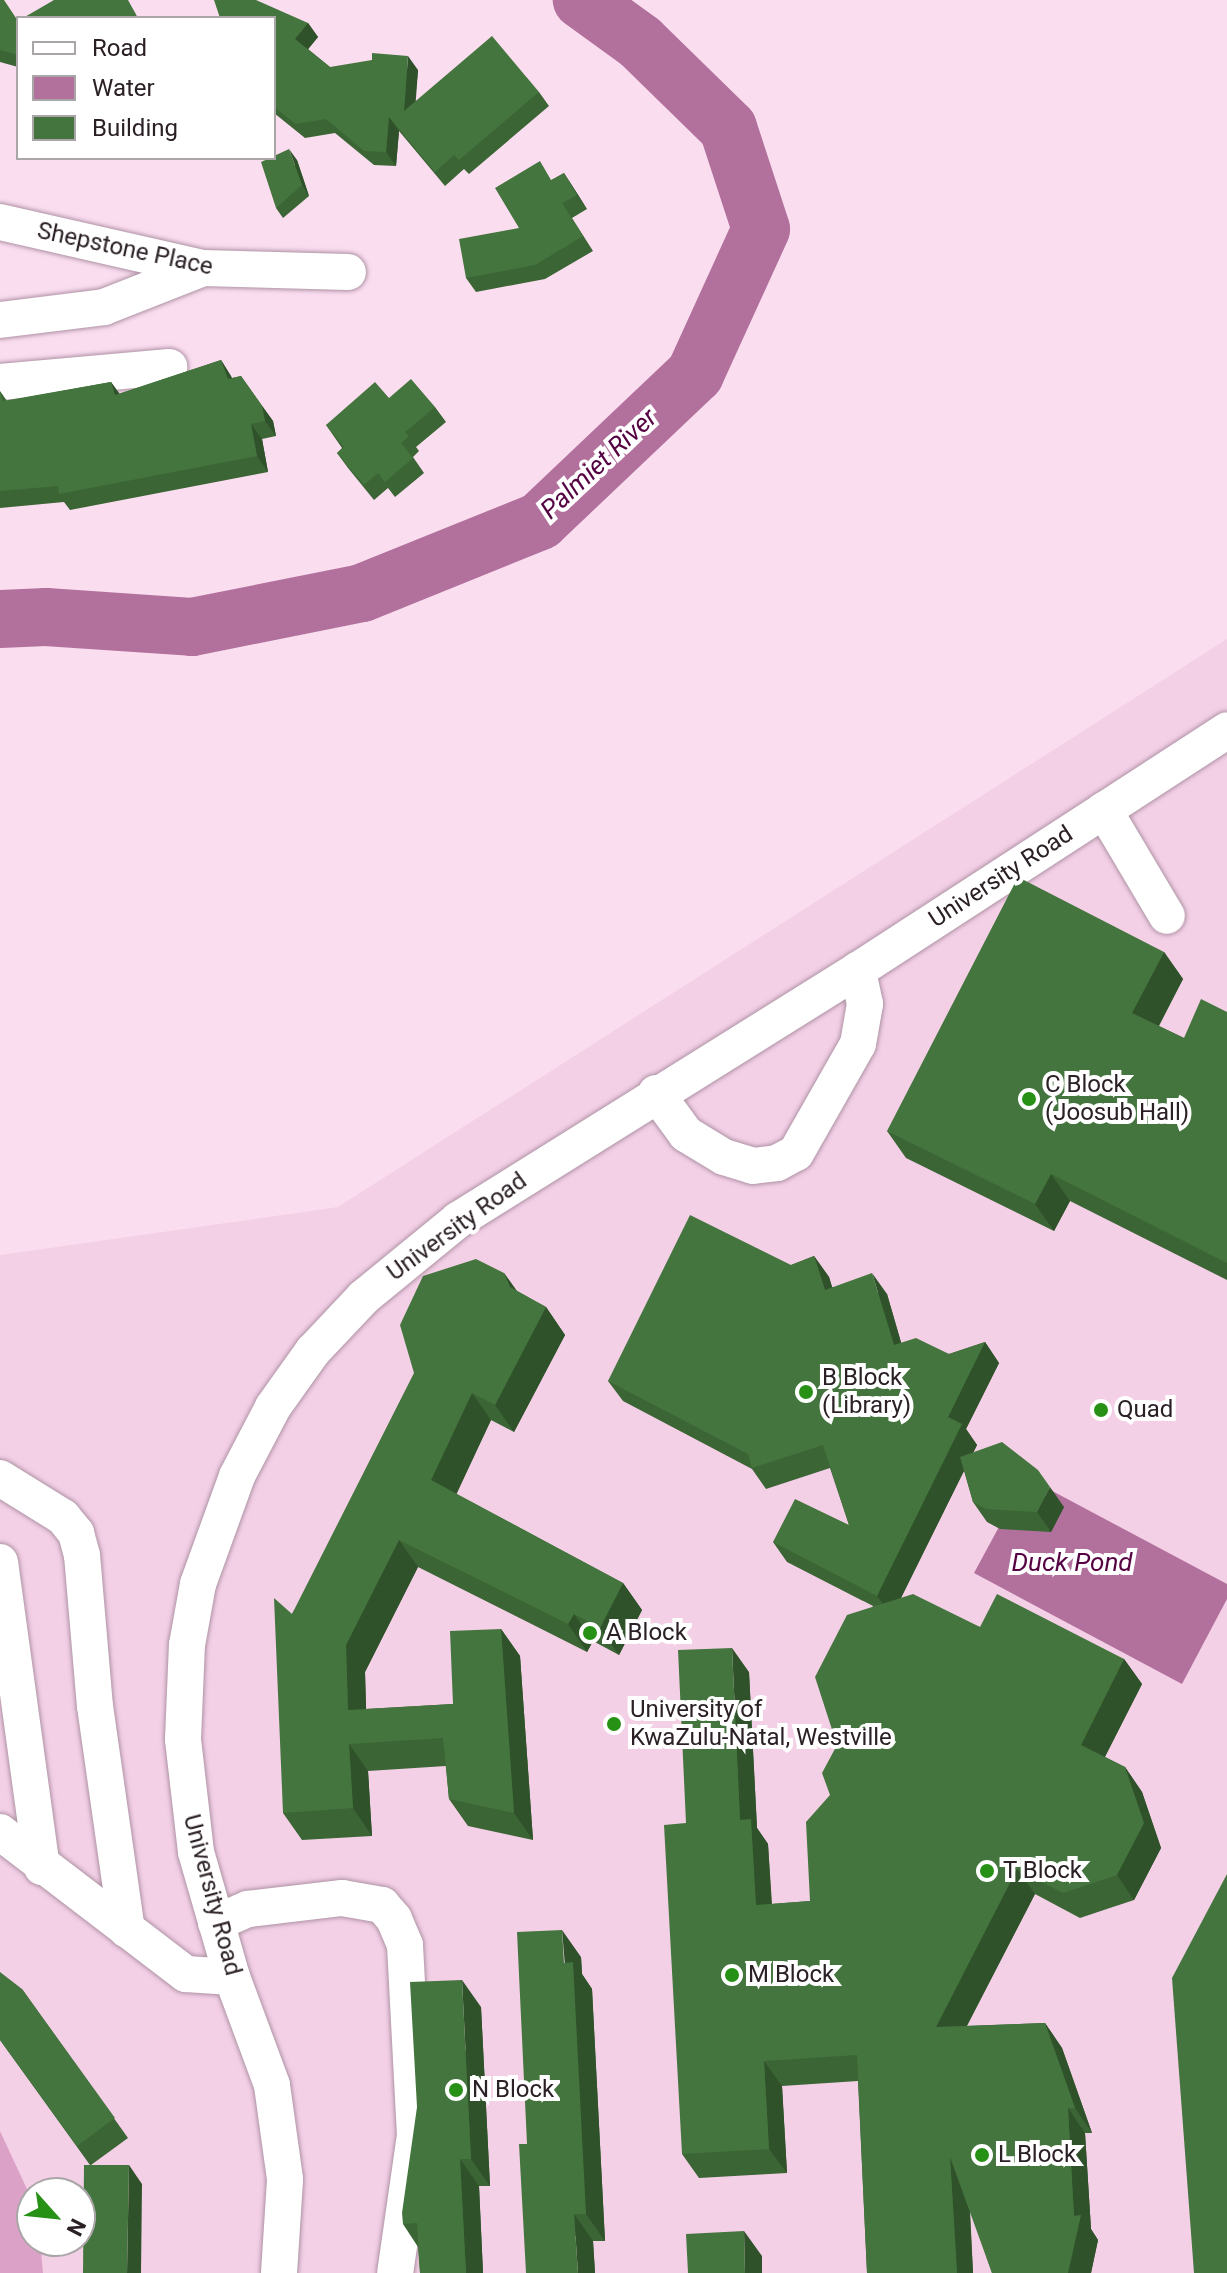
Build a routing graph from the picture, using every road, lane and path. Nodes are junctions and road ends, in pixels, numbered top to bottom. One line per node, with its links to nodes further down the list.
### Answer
1 (0, 222): 2 (street, Shepstone Place)
2 (203, 268): 3 (street, Shepstone Place); 4 (street)
3 (348, 272)
4 (0, 320)
5 (169, 367): 6 (street)
6 (0, 382)
7 (1227, 730): 8 (street, University Road)
8 (1104, 810): 9 (street); 10 (street, University Road)
9 (1167, 916)
10 (858, 970): 11 (street, University Road); 11 (street)
11 (656, 1093): 16 (street, University Road)
12 (0, 1478): 17 (street)
13 (0, 1562): 15 (street)
14 (0, 1832): 15 (street)
15 (42, 1867): 17 (street)
16 (216, 1923): 18 (street, University Road); 20 (street)
17 (127, 1930): 18 (street)
18 (232, 1977): 19 (street, University Road)
19 (279, 2273)
20 (395, 2273)

